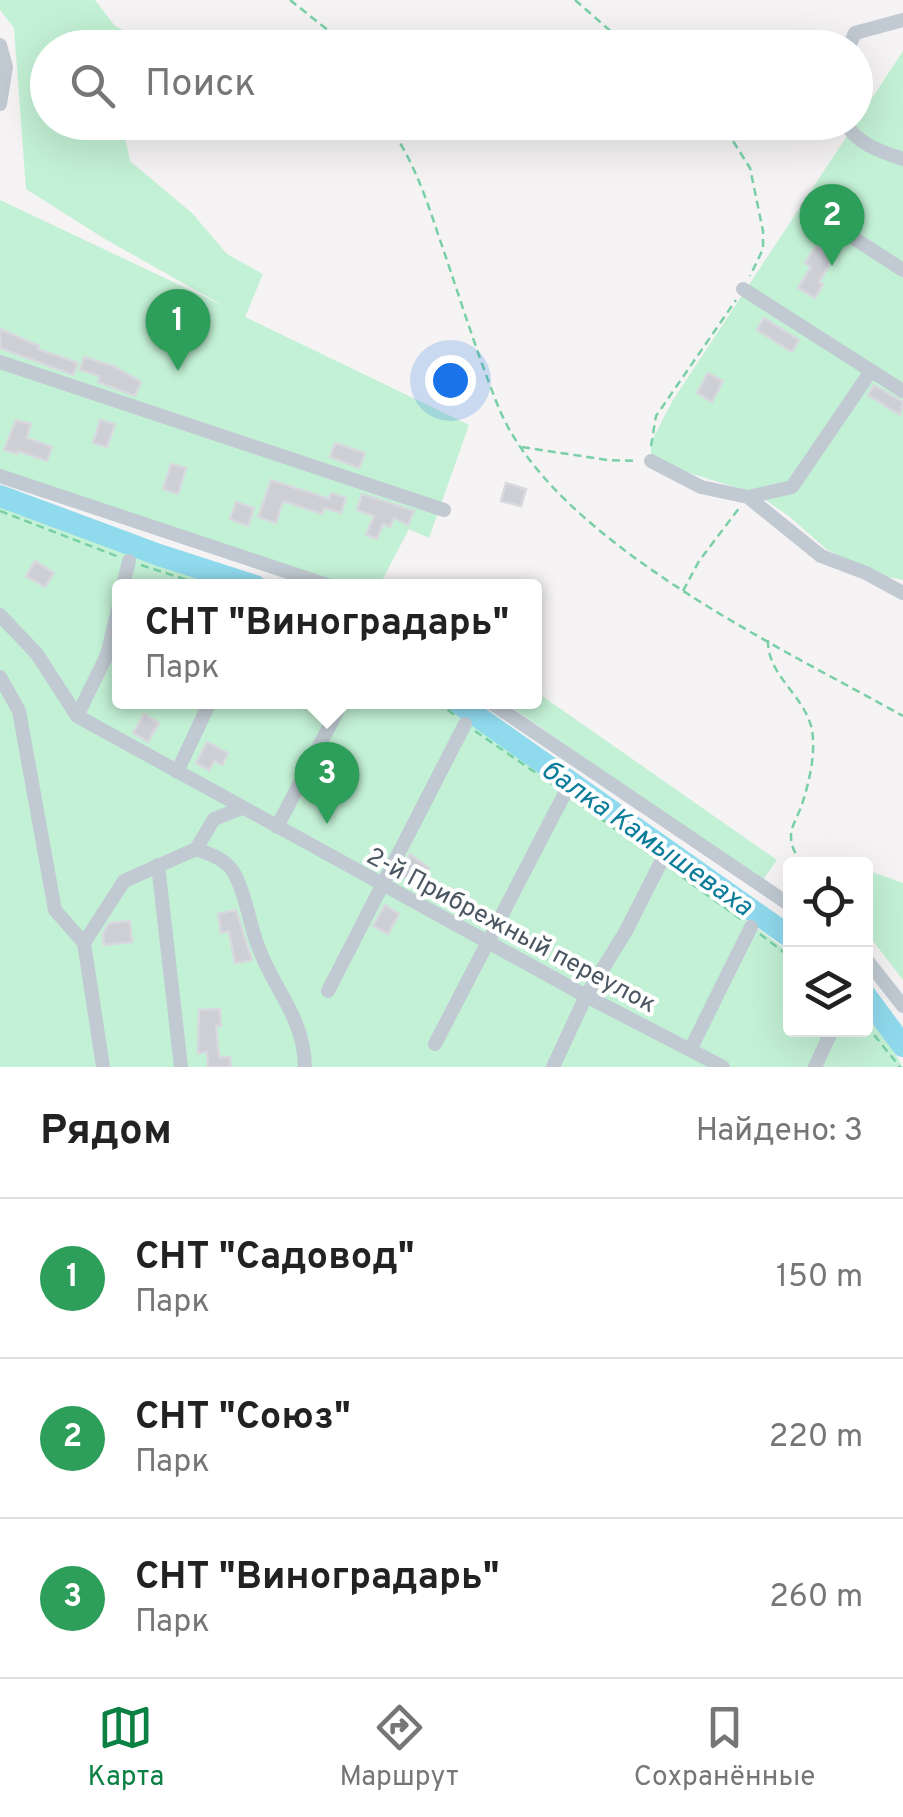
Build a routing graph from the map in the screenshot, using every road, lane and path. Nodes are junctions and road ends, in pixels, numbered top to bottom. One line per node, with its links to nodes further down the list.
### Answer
1 (290, 0): 4 (path)
2 (575, 0): 5 (path)
3 (903, 20): 6 (street)
4 (329, 30)
5 (609, 30)
6 (864, 30)
7 (0, 46): 8 (street)
8 (0, 104)
9 (400, 140): 19 (path)
10 (732, 140): 15 (path)
11 (862, 140): 12 (street)
12 (903, 159)
13 (807, 208): 14 (street)
14 (903, 270)
15 (743, 289): 17 (street); 20 (path)
16 (0, 362): 23 (street)
17 (871, 370): 18 (street); 22 (street)
18 (903, 391)
19 (520, 446): 20 (path); 29 (path)
20 (651, 461): 22 (street)
21 (0, 476): 28 (street)
22 (748, 497): 29 (path); 30 (street)
23 (444, 510)
24 (0, 511): 25 (path)
25 (130, 561): 26 (street); 27 (path)
26 (125, 579)
27 (185, 579)
28 (309, 579)
29 (682, 592): 33 (path)
30 (903, 593)
31 (0, 615): 39 (street, 2-й Прибрежный переулок)
32 (112, 635): 39 (street)
33 (768, 640): 40 (path); 47 (path)
34 (0, 676): 54 (street)
35 (207, 709): 42 (street)
36 (338, 709): 45 (street)
37 (445, 709): 41 (path)
38 (500, 709): 51 (street)
39 (77, 716): 42 (street, 2-й Прибрежный переулок)
40 (903, 716)
41 (465, 724): 43 (path); 50 (street)
42 (177, 772): 44 (street, 2-й Прибрежный переулок)
43 (565, 793): 48 (path); 53 (street)
44 (242, 808): 45 (street, 2-й Прибрежный переулок); 46 (street)
45 (277, 826): 50 (street, 2-й Прибрежный переулок)
46 (196, 849): 49 (street); 66 (street)
47 (798, 857)
48 (662, 862): 52 (path); 58 (street)
49 (158, 865): 54 (street); 65 (street)
50 (383, 884): 53 (street, 2-й Прибрежный переулок); 57 (street)
51 (783, 900)
52 (751, 926): 55 (path); 63 (street)
53 (488, 941): 58 (street, 2-й Прибрежный переулок); 62 (street)
54 (84, 943): 64 (street)
55 (783, 952)
56 (873, 969): 59 (street)
57 (328, 991)
58 (586, 996): 63 (street, 2-й Прибрежный переулок); 67 (street)
59 (903, 1006)
60 (873, 1034): 70 (path)
61 (829, 1037): 69 (street)
62 (435, 1044)
63 (690, 1050): 68 (street, 2-й Прибрежный переулок)
64 (104, 1067)
65 (182, 1067)
66 (304, 1067)
67 (553, 1067)
68 (722, 1067)
69 (816, 1067)
70 (900, 1067)

